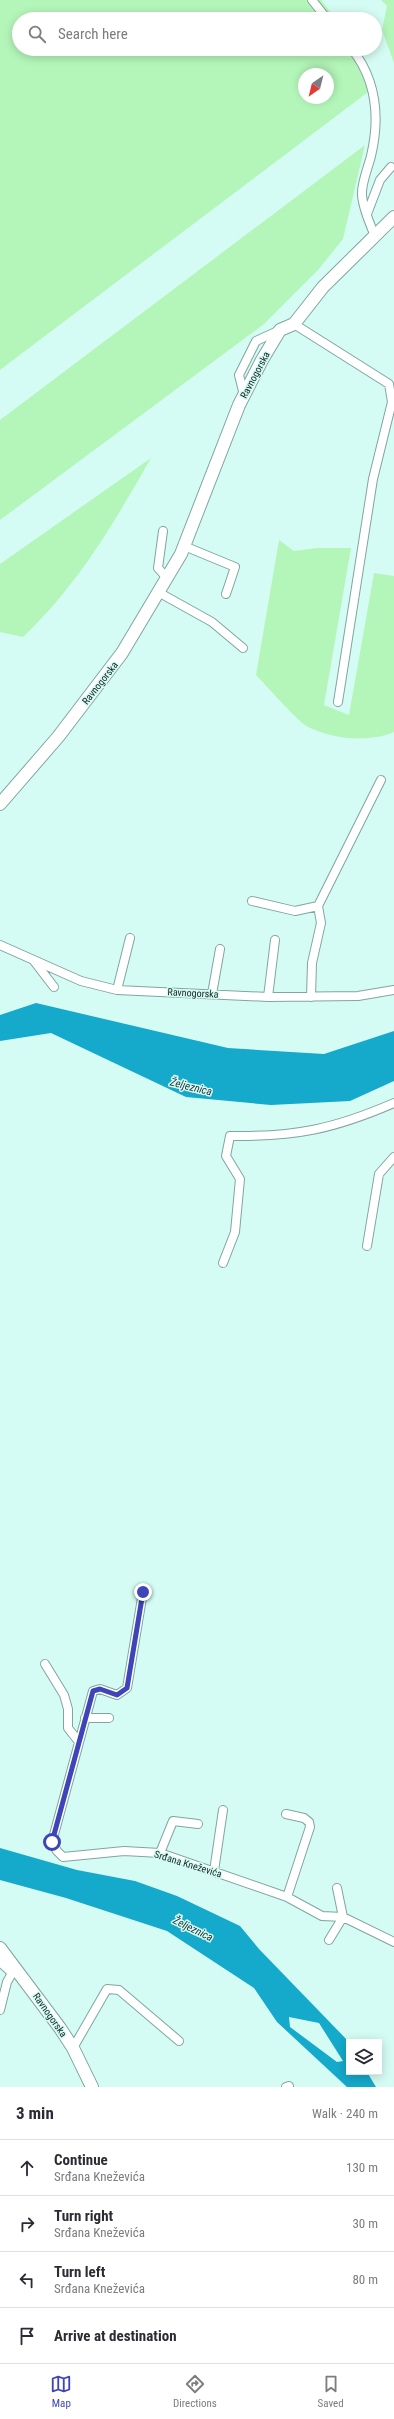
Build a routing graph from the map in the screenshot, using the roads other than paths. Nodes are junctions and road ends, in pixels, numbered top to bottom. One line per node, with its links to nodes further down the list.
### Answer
1 (312, 0): 2 (street)
2 (321, 12)
3 (357, 56): 5 (street)
4 (391, 167): 5 (street)
5 (366, 215): 7 (street)
6 (394, 217): 7 (main road, Ravnogorska)
7 (375, 236): 8 (main road, Ravnogorska)
8 (294, 324): 10 (main road, Ravnogorska); 15 (street)
9 (163, 531): 11 (street)
10 (184, 546): 11 (main road, Ravnogorska); 13 (street)
11 (167, 578): 12 (main road, Ravnogorska)
12 (158, 592): 14 (street); 17 (main road, Ravnogorska)
13 (226, 594)
14 (244, 648)
15 (338, 702)
16 (381, 780): 19 (street)
17 (0, 804)
18 (252, 901): 19 (street)
19 (318, 906): 30 (street)
20 (130, 938): 26 (street)
21 (275, 940): 29 (street)
22 (0, 945): 24 (street, Ravnogorska)
23 (220, 949): 28 (street)
24 (34, 960): 25 (street); 26 (street, Ravnogorska)
25 (54, 987)
26 (117, 990): 28 (street, Ravnogorska)
27 (394, 990): 30 (street, Ravnogorska)
28 (212, 994): 29 (street, Ravnogorska)
29 (268, 997): 30 (street, Ravnogorska)
30 (311, 997)
31 (394, 1103): 34 (street)
32 (394, 1157): 33 (street)
33 (367, 1246)
34 (223, 1263)
35 (143, 1592): 37 (street, Srđana Kneževića)
36 (45, 1664): 39 (street)
37 (85, 1718): 38 (street); 39 (street, Srđana Kneževića)
38 (109, 1718)
39 (78, 1742): 43 (street, Srđana Kneževića)
40 (223, 1810): 44 (street)
41 (286, 1814): 46 (street)
42 (198, 1824): 43 (street)
43 (160, 1853): 44 (street, Srđana Kneževića)
44 (214, 1871): 46 (street, Srđana Kneževića)
45 (337, 1888): 47 (street)
46 (286, 1897): 47 (street, Srđana Kneževića)
47 (343, 1917): 48 (street); 49 (street, Srđana Kneževića)
48 (329, 1940)
49 (394, 1942)
50 (0, 1948): 52 (main road, Ravnogorska)
51 (0, 1962): 52 (street)
52 (14, 1971): 53 (street); 55 (main road, Ravnogorska)
53 (0, 2010)
54 (179, 2041): 55 (street)
55 (73, 2048): 56 (main road, Ravnogorska)
56 (92, 2087)

